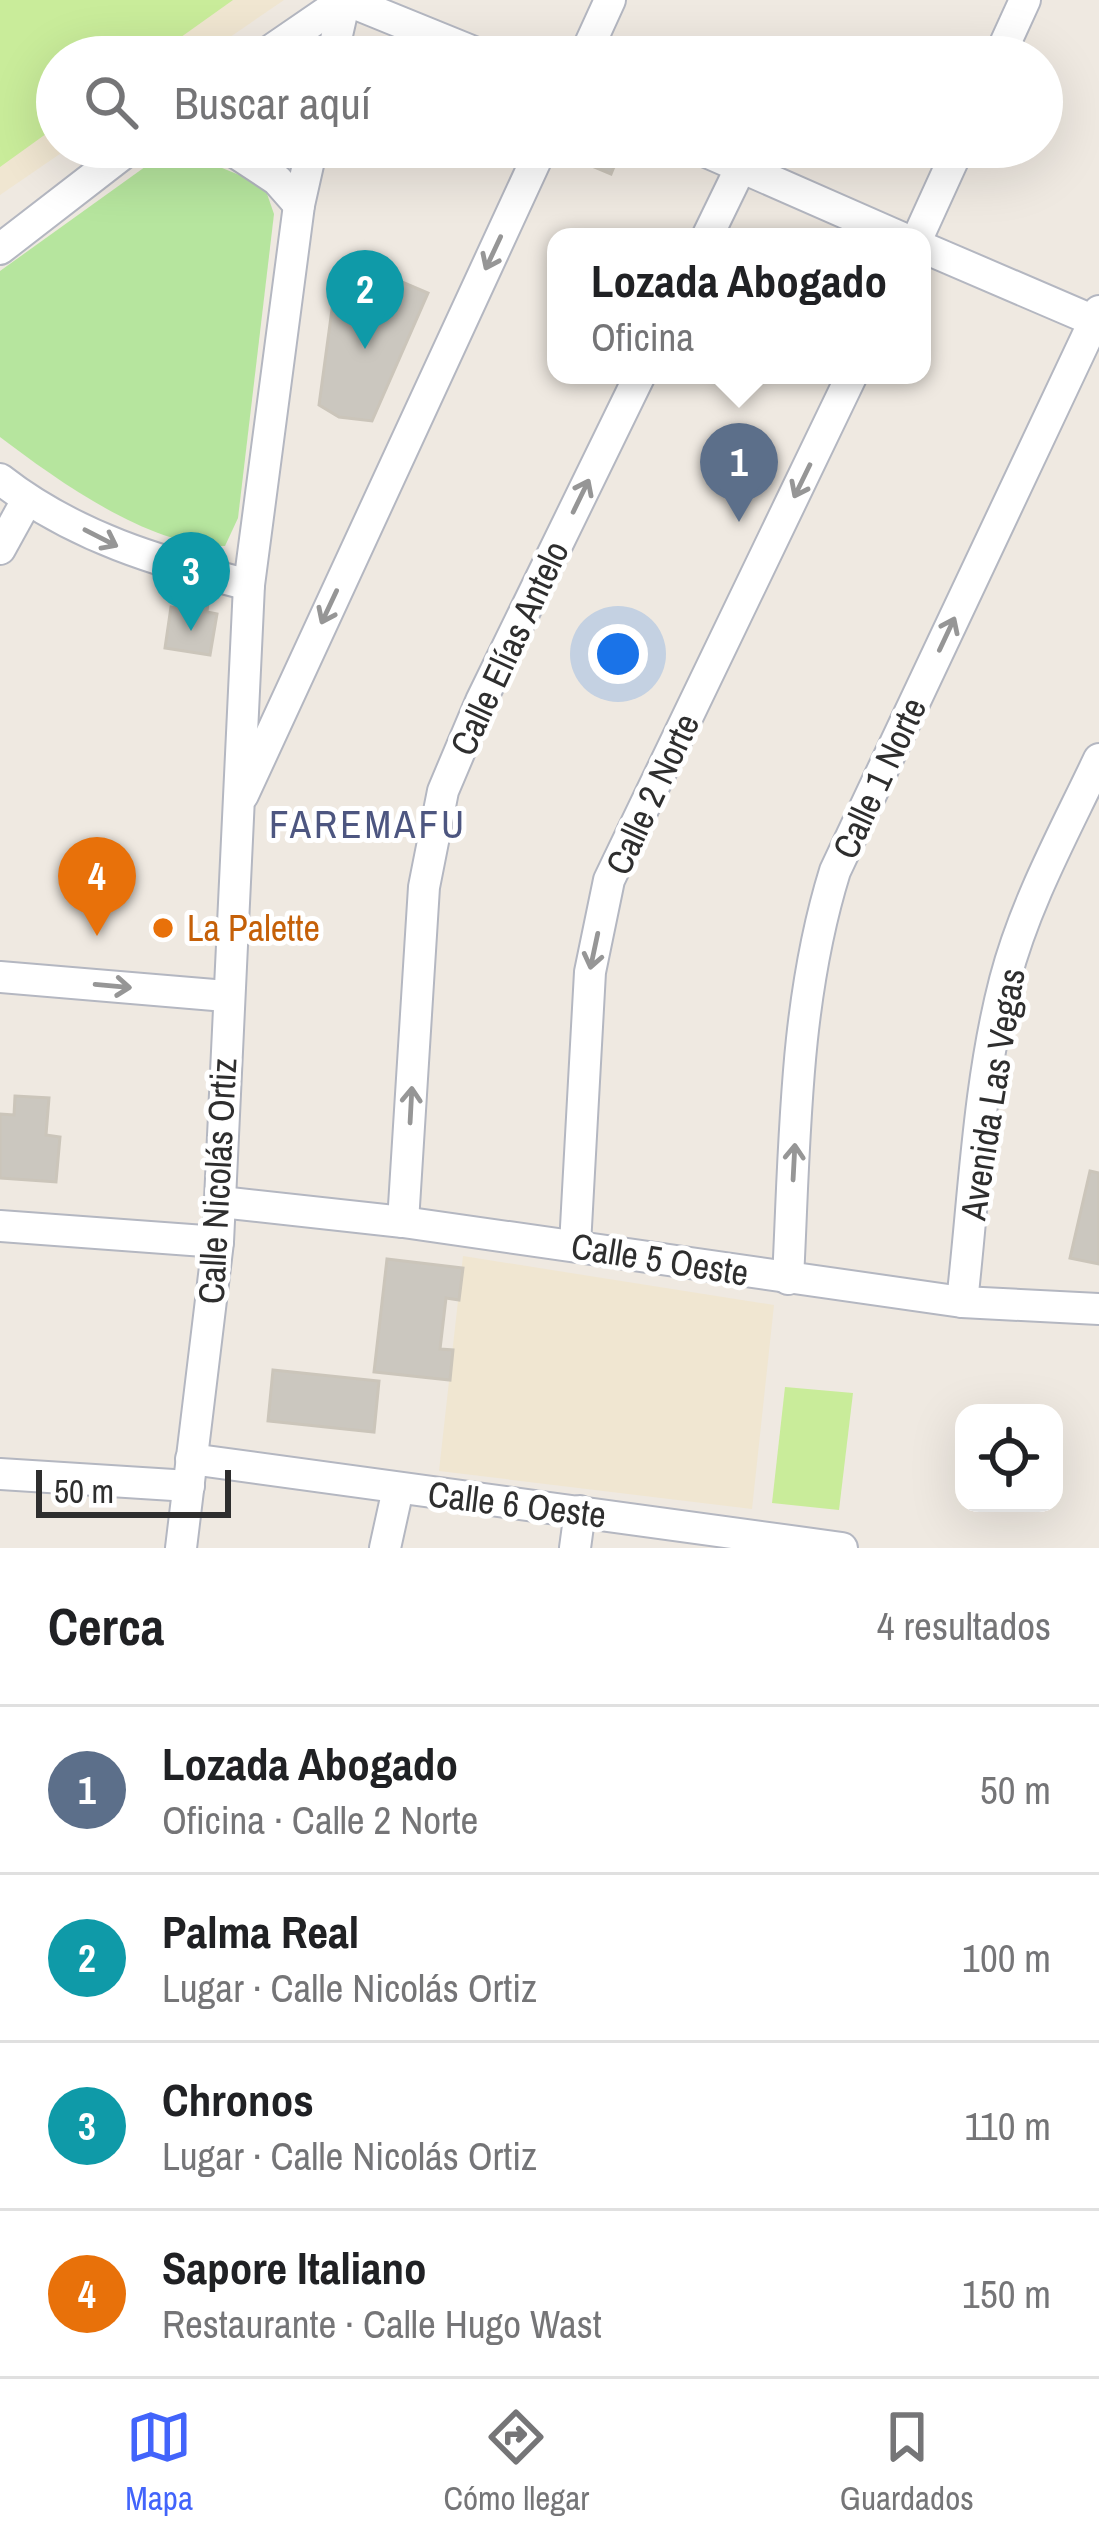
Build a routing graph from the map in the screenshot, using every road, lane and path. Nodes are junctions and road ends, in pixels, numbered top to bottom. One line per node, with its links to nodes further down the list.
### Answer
1 (345, 0): 4 (street); 5 (street); 6 (street)
2 (610, 0): 7 (street)
3 (1025, 0): 8 (street)
4 (292, 36)
5 (337, 36)
6 (434, 36)
7 (594, 36)
8 (1009, 36)
9 (105, 168): 20 (street)
10 (260, 168): 16 (street)
11 (307, 168): 16 (street, Calle Nicolás Ortiz)
12 (532, 168): 30 (street, Calle Nicolás Ortiz, one-way to 30)
13 (741, 168): 17 (street)
14 (743, 168): 18 (street)
15 (949, 168): 19 (street)
16 (299, 205): 28 (street, Calle Nicolás Ortiz)
17 (711, 228)
18 (880, 228)
19 (922, 228)
20 (0, 249)
21 (931, 251): 22 (street)
22 (1097, 318): 38 (street, Calle 1 Norte, one-way to 22)
23 (636, 384): 34 (street, Calle Elías Antelo, one-way to 23)
24 (848, 384): 37 (street, Calle 2 Norte, one-way to 37)
25 (0, 479): 26 (street)
26 (27, 500): 27 (street); 28 (street, one-way to 28)
27 (0, 548)
28 (249, 585): 30 (street, Calle Nicolás Ortiz)
29 (1099, 759): 39 (street, Avenida Las Vegas)
30 (235, 812): 32 (street, Calle Nicolás Ortiz)
31 (0, 977): 32 (street, one-way to 32)
32 (226, 996): 33 (street, Calle Nicolás Ortiz)
33 (221, 1202): 34 (street, Calle 5 Oeste); 36 (street, Calle Nicolás Ortiz)
34 (404, 1222): 37 (street, Calle 5 Oeste)
35 (0, 1226): 36 (street)
36 (218, 1242): 41 (street, Calle Nicolás Ortiz)
37 (574, 1245): 38 (street, Calle 5 Oeste)
38 (788, 1279): 39 (street, Calle 5 Oeste)
39 (962, 1302): 40 (street, Calle 5 Oeste)
40 (1099, 1310)
41 (190, 1472): 42 (street, Calle 6 Oeste); 43 (street, Calle 6 Oeste); 46 (street, Calle Nicolás Ortiz)
42 (0, 1474)
43 (398, 1489): 44 (street, Calle 6 Oeste); 47 (street)
44 (580, 1511): 45 (street, Calle 6 Oeste); 48 (street)
45 (762, 1542): 49 (street, Calle 6 Oeste)
46 (181, 1548)
47 (385, 1548)
48 (574, 1548)
49 (842, 1548)

